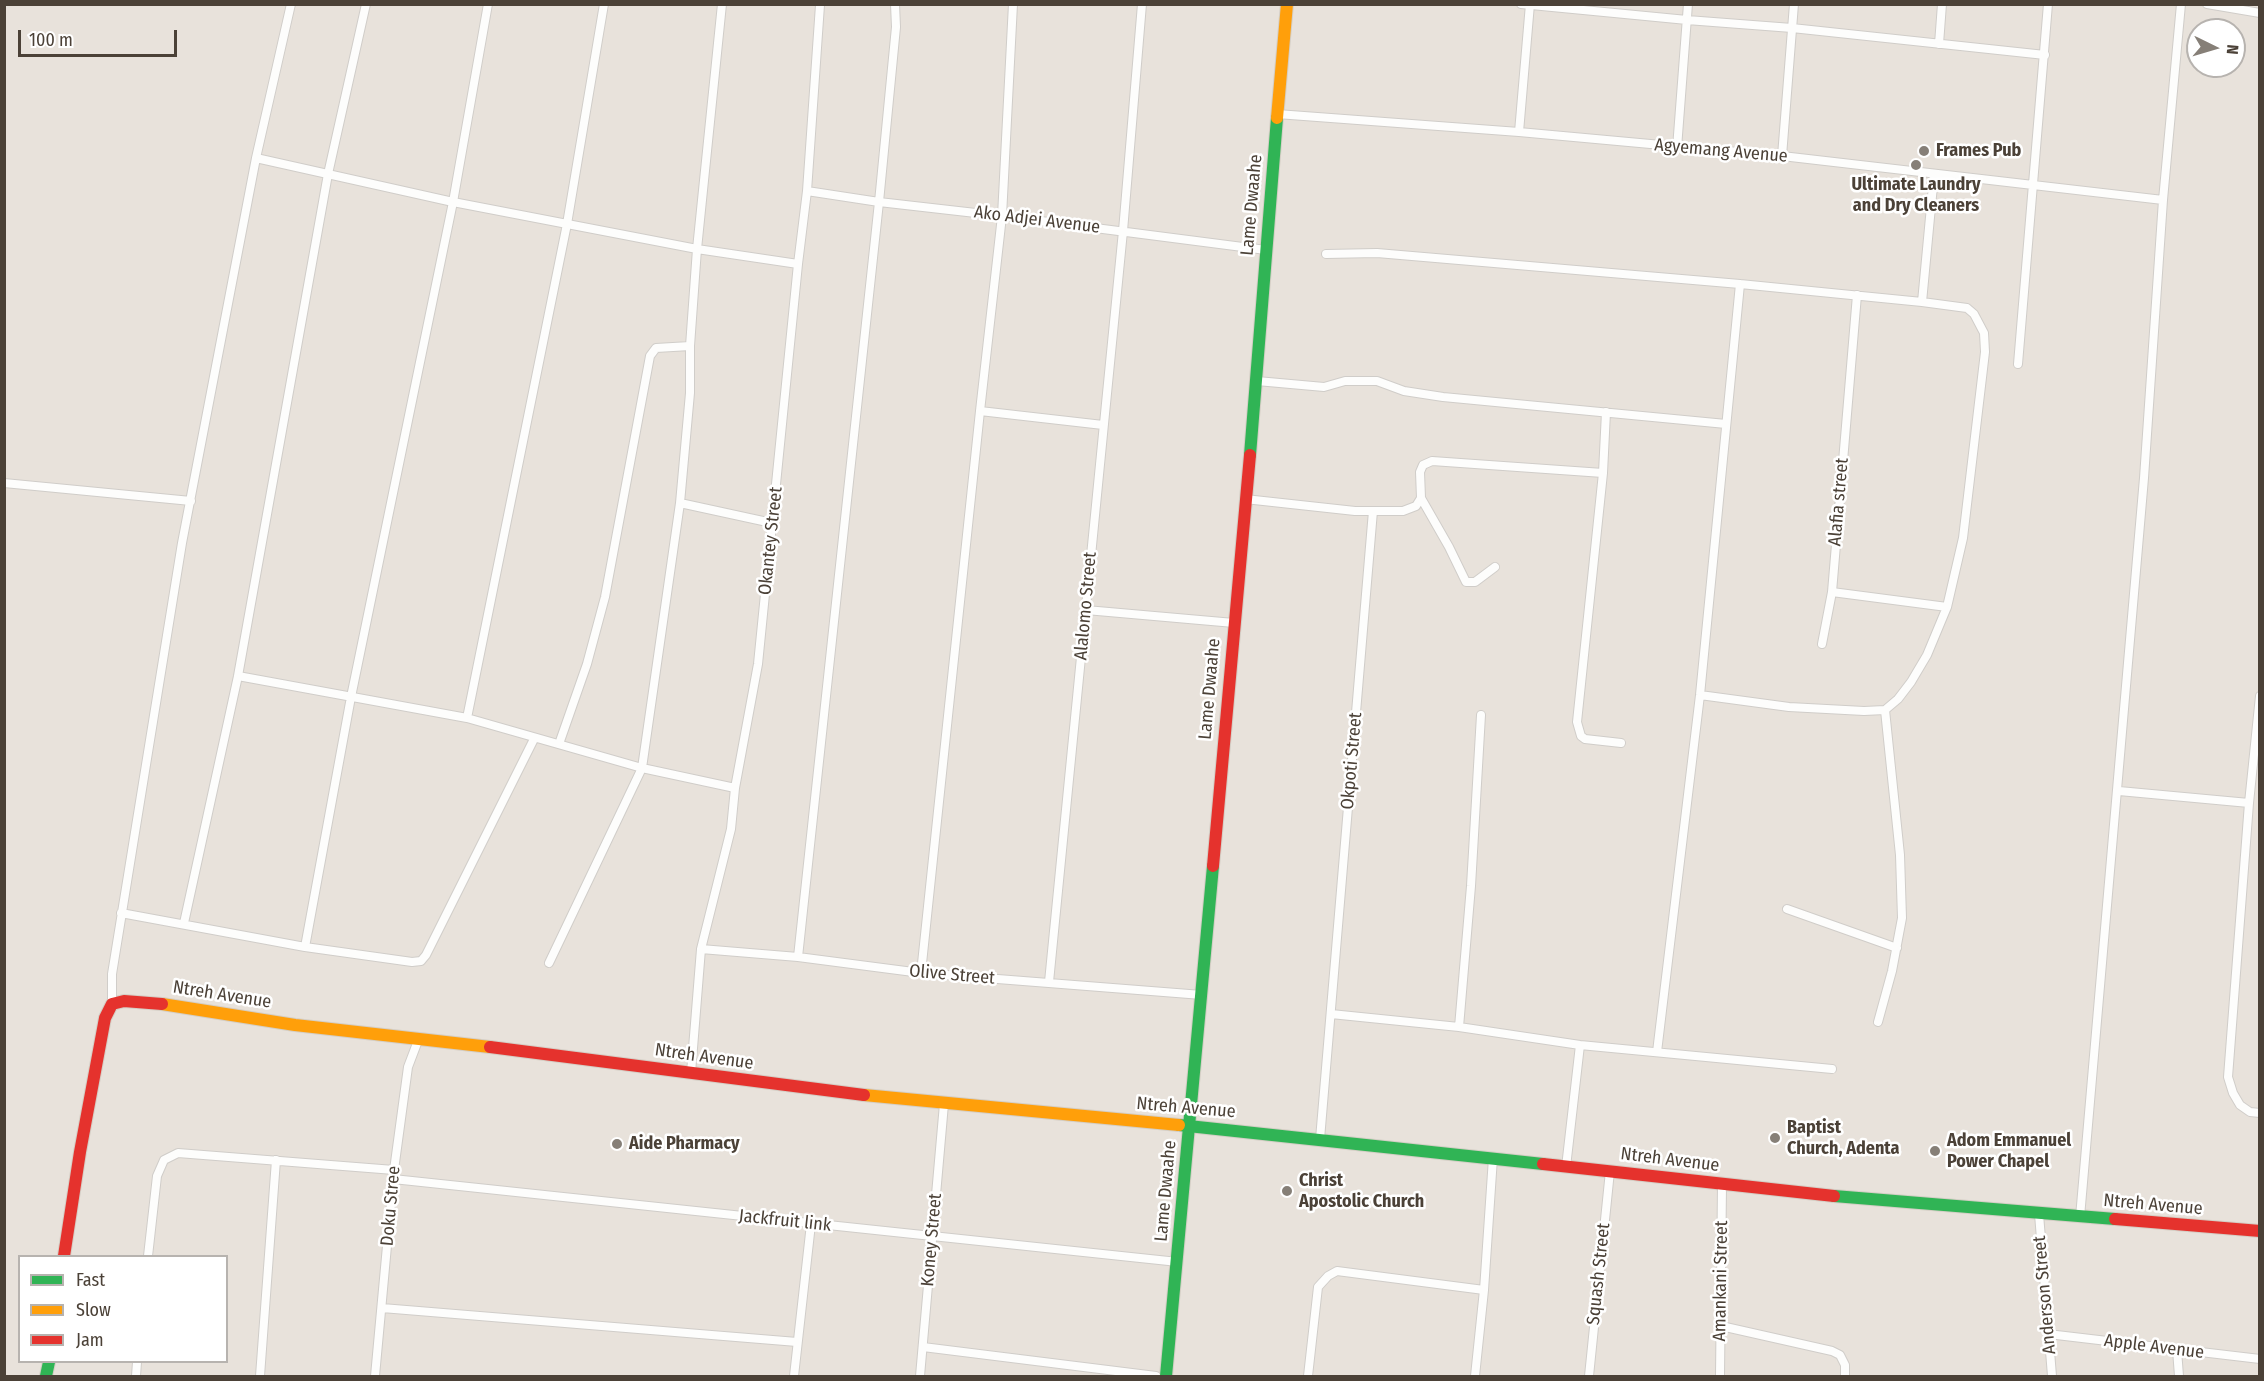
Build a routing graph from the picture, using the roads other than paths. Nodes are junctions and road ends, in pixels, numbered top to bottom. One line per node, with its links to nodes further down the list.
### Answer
1 (291, 4): 29 (street)
2 (366, 4): 30 (street)
3 (488, 4): 35 (street)
4 (604, 4): 38 (street)
5 (722, 4): 40 (street)
6 (895, 4): 36 (street)
7 (1013, 4): 37 (street)
8 (1142, 4): 39 (street, Alalomo Street)
9 (1287, 4): 25 (street, Lame Dwaahe)
10 (1521, 4): 18 (street)
11 (1688, 4): 21 (street)
12 (1794, 4): 22 (street)
13 (1942, 4): 23 (street)
14 (2048, 4): 24 (street)
15 (2181, 4): 34 (street)
16 (2207, 4): 20 (street)
17 (820, 5): 33 (street, Okantey Street)
18 (1530, 5): 19 (street); 26 (street)
19 (1607, 9): 21 (street)
20 (2259, 13)
21 (1687, 20): 22 (street); 27 (street)
22 (1792, 28): 23 (street); 28 (street)
23 (1939, 44): 24 (street)
24 (2045, 55): 32 (street)
25 (1277, 114): 26 (street, Agyemang Avenue); 41 (street, Lame Dwaahe)
26 (1519, 132): 27 (street, Agyemang Avenue)
27 (1677, 148): 28 (street, Agyemang Avenue)
28 (1782, 156): 31 (street, Agyemang Avenue)
29 (256, 158): 30 (street); 58 (street)
30 (328, 174): 35 (street); 68 (street)
31 (1934, 175): 32 (street, Agyemang Avenue); 46 (street)
32 (2034, 185): 34 (street, Agyemang Avenue); 48 (street)
33 (807, 191): 36 (street, Ako Adjei Avenue); 43 (street, Okantey Street)
34 (2163, 200): 80 (street)
35 (453, 202): 38 (street); 71 (street)
36 (879, 202): 37 (street, Ako Adjei Avenue); 88 (street)
37 (1002, 216): 39 (street, Ako Adjei Avenue); 50 (street)
38 (567, 224): 40 (street); 74 (street)
39 (1123, 231): 41 (street, Ako Adjei Avenue); 53 (street, Alalomo Street)
40 (697, 249): 43 (street); 47 (street)
41 (1266, 250): 49 (street, Lame Dwaahe)
42 (1326, 254): 44 (street)
43 (798, 264): 61 (street, Okantey Street)
44 (1740, 284): 45 (street); 52 (street)
45 (1857, 295): 46 (street); 63 (street, Alafia street)
46 (1922, 302): 64 (street)
47 (690, 346): 59 (street); 77 (street)
48 (2018, 364)
49 (1257, 381): 51 (street); 57 (street, Lame Dwaahe)
50 (980, 411): 53 (street); 90 (street)
51 (1606, 412): 52 (street); 54 (street)
52 (1726, 424): 69 (street)
53 (1103, 425): 65 (street, Alalomo Street)
54 (1603, 473): 56 (street); 76 (street)
55 (4, 483): 58 (street)
56 (1421, 498): 60 (street); 62 (street)
57 (1245, 499): 60 (street); 66 (street, Lame Dwaahe)
58 (191, 501): 83 (street)
59 (680, 503): 61 (street); 78 (street)
60 (1373, 512): 94 (street, Okpoti Street)
61 (772, 523): 79 (street, Okantey Street)
62 (1495, 567)
63 (1832, 592): 64 (street); 67 (street, Alafia street)
64 (1947, 607): 72 (street)
65 (1086, 610): 66 (street); 91 (street, Alalomo Street)
66 (1234, 623): 92 (street, Lame Dwaahe)
67 (1822, 644)
68 (238, 676): 71 (street); 84 (street)
69 (1700, 694): 72 (street); 99 (street)
70 (2259, 696): 81 (street)
71 (351, 697): 74 (street); 85 (street)
72 (1885, 710): 86 (street)
73 (1481, 715): 96 (street)
74 (467, 718): 75 (street)
75 (534, 739): 77 (street); 85 (street)
76 (1621, 743)
77 (559, 744): 78 (street)
78 (642, 768): 79 (street); 89 (street)
79 (735, 788): 87 (street, Okantey Street)
80 (2118, 791): 81 (street); 113 (street)
81 (2249, 803): 103 (street)
82 (1787, 909): 86 (street)
83 (121, 913): 84 (street); 93 (street)
84 (184, 923): 85 (street)
85 (305, 947)
86 (1897, 948): 95 (street)
87 (701, 949): 88 (street, Olive Street); 101 (street, Okantey Street)
88 (798, 957): 90 (street, Olive Street)
89 (549, 963)
90 (921, 973): 91 (street, Olive Street)
91 (1049, 982): 92 (street, Olive Street)
92 (1203, 995): 104 (street, Lame Dwaahe)
93 (112, 1004): 97 (street, Ntreh Avenue); 117 (street)
94 (1332, 1014): 96 (street); 105 (street, Okpoti Street)
95 (1878, 1022)
96 (1459, 1027): 98 (street)
97 (419, 1038): 101 (street, Ntreh Avenue); 110 (street, Doku Stree)
98 (1580, 1045): 99 (street); 108 (street)
99 (1657, 1053): 100 (street)
100 (1832, 1069)
101 (691, 1073): 102 (street, Ntreh Avenue)
102 (944, 1104): 104 (street, Ntreh Avenue); 116 (street, Koney Street)
103 (2259, 1113)
104 (1190, 1127): 105 (street, Ntreh Avenue); 119 (street, Lame Dwaahe)
105 (1320, 1139): 106 (street, Ntreh Avenue)
106 (1493, 1158): 108 (street, Ntreh Avenue); 120 (street)
107 (276, 1160): 110 (street, Jackfruit link); 118 (street, Jackfruit link); 128 (street)
108 (1566, 1167): 109 (street, Ntreh Avenue)
109 (1610, 1171): 111 (street, Ntreh Avenue); 136 (street, Squash Street)
110 (393, 1175): 114 (street, Jackfruit link); 121 (street, Doku Stree)
111 (1722, 1185): 112 (street, Ntreh Avenue); 122 (street, Amankani Street)
112 (2039, 1214): 113 (street, Ntreh Avenue); 123 (street, Anderson Street)
113 (2080, 1217): 115 (street, Ntreh Avenue)
114 (811, 1224): 116 (street, Jackfruit link); 124 (street)
115 (2259, 1231)
116 (933, 1237): 119 (street, Jackfruit link); 125 (street, Koney Street)
117 (64, 1255)
118 (148, 1255)
119 (1178, 1262): 133 (street, Lame Dwaahe)
120 (1484, 1290): 134 (street); 135 (street)
121 (382, 1308): 124 (street); 129 (street, Doku Stree)
122 (1721, 1326): 137 (street, Amankani Street); 138 (street)
123 (2048, 1334): 126 (street, Apple Avenue); 139 (street, Anderson Street)
124 (797, 1342): 130 (street)
125 (923, 1347): 131 (street, Koney Street); 132 (street)
126 (2177, 1350): 127 (street, Apple Avenue); 140 (street)
127 (2259, 1359)
128 (260, 1377)
129 (375, 1377)
130 (794, 1377)
131 (920, 1377)
132 (1156, 1377)
133 (1166, 1377)
134 (1308, 1377)
135 (1475, 1377)
136 (1589, 1377)
137 (1720, 1377)
138 (1845, 1377)
139 (2052, 1377)
140 (2180, 1377)

